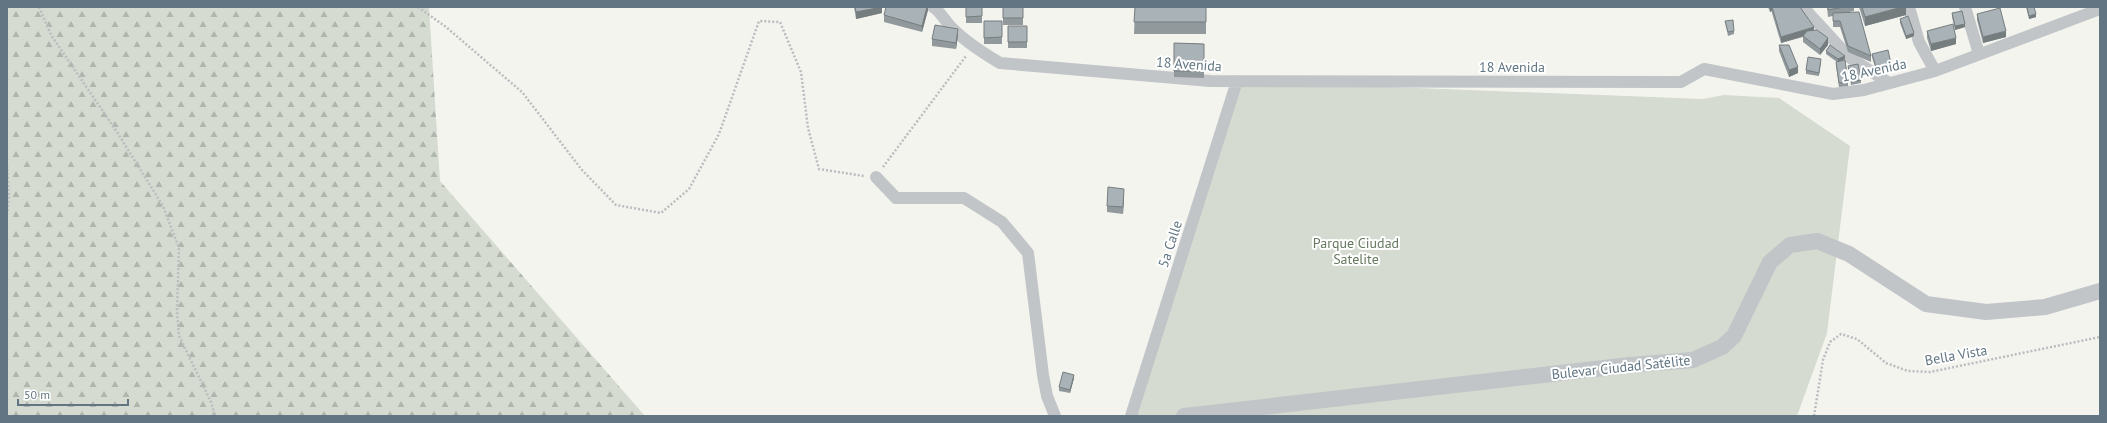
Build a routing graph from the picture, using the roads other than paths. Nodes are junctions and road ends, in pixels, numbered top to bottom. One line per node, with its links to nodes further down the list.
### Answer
1 (933, 7): 8 (street, 18 Avenida)
2 (1803, 7): 9 (street)
3 (1909, 7): 7 (street)
4 (1965, 7): 6 (street)
5 (2095, 9): 6 (street, 18 Avenida)
6 (1979, 54): 7 (street, 18 Avenida)
7 (1935, 72): 9 (street, 18 Avenida)
8 (1237, 81): 9 (street, 18 Avenida); 13 (street, 5a Calle)
9 (1890, 83)
10 (876, 178): 12 (street)
11 (2100, 291): 14 (street, Bulevar Ciudad Satélite)
12 (1055, 416)
13 (1131, 416)
14 (1184, 416)

